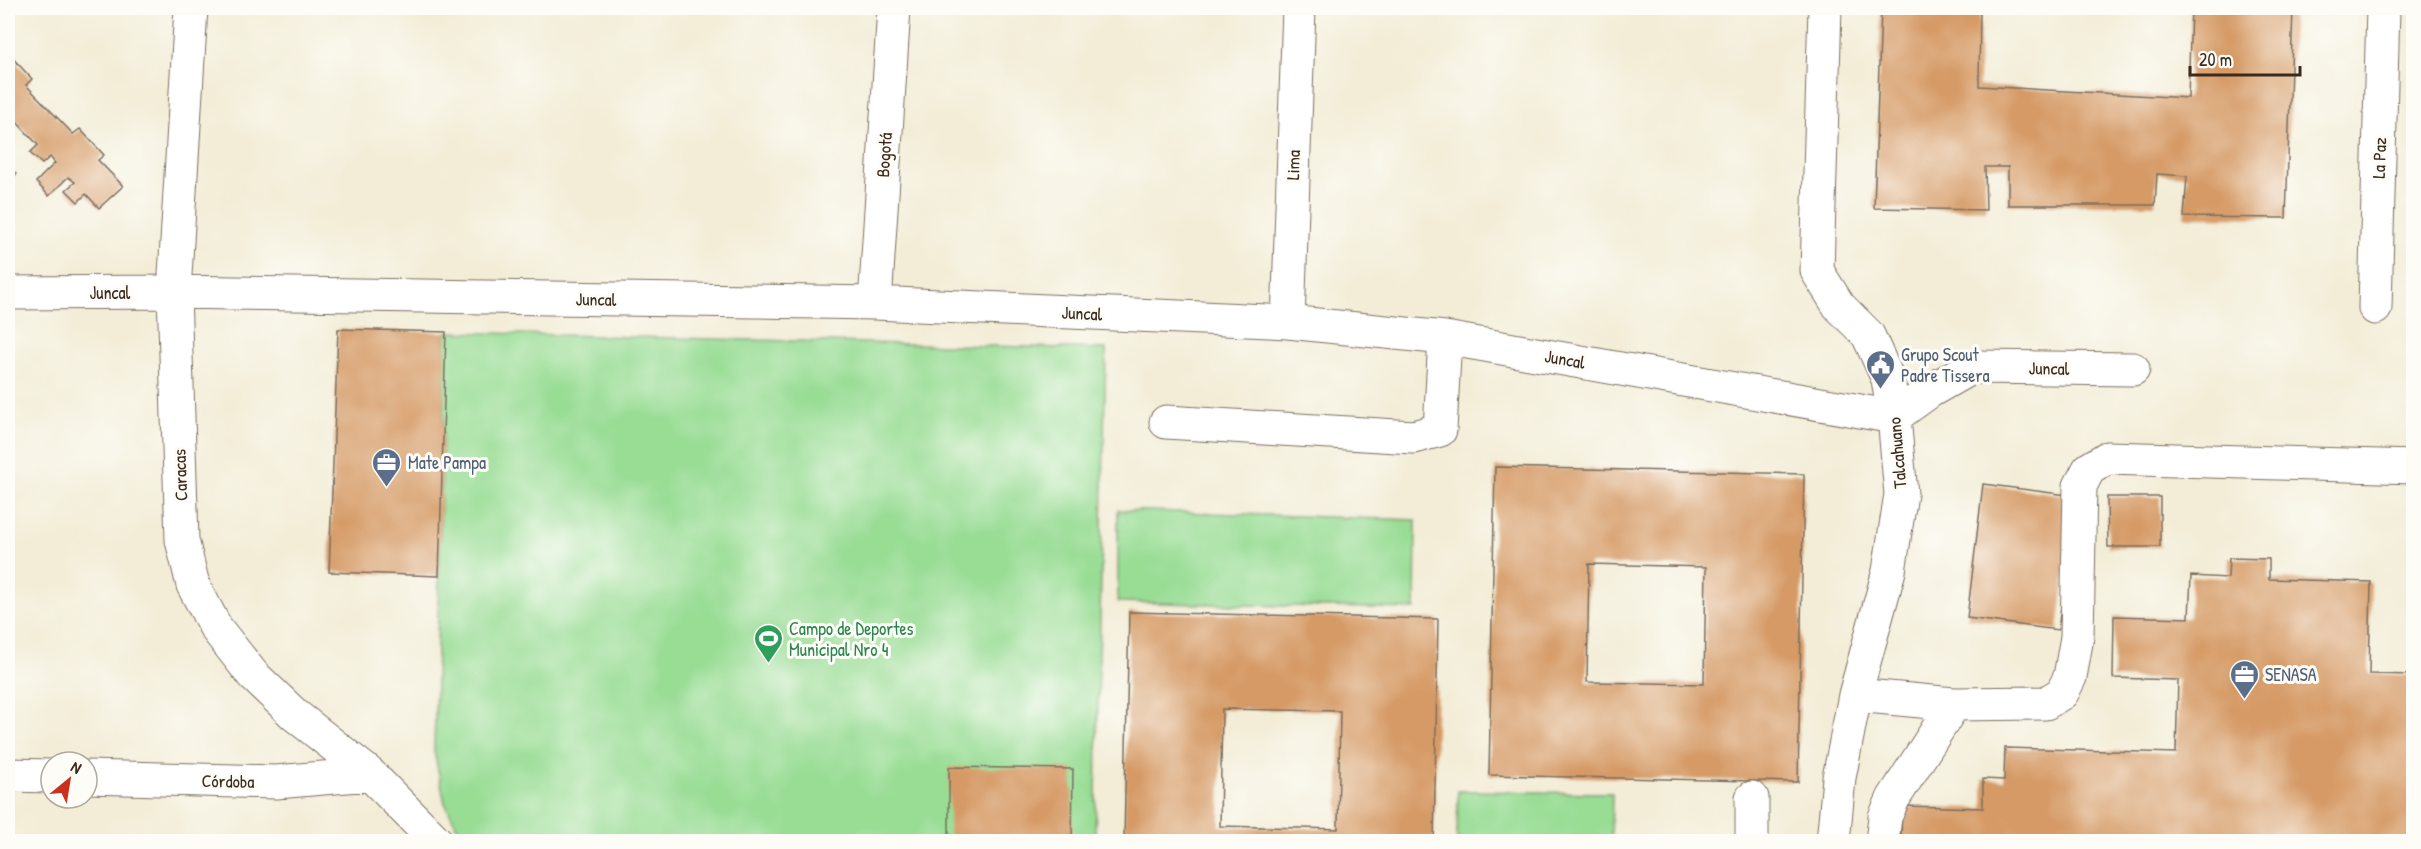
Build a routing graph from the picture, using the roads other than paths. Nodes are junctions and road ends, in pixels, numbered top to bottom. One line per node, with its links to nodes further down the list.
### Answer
1 (191, 8): 6 (street, Caracas)
2 (894, 8): 8 (street, Bogotá)
3 (1299, 8): 10 (street, Lima)
4 (1825, 8): 13 (street, Talcahuano)
5 (2383, 8): 9 (street, La Paz)
6 (174, 292): 7 (street, Juncal); 8 (street, Juncal); 18 (street, Caracas)
7 (8, 293)
8 (875, 303): 10 (street, Juncal)
9 (2375, 308)
10 (1287, 322): 11 (street, Juncal)
11 (1445, 338): 13 (street, Juncal); 14 (street)
12 (2133, 369): 13 (street, Juncal)
13 (1894, 417): 16 (street, Talcahuano)
14 (1166, 422)
15 (2414, 467): 17 (street)
16 (1855, 696): 17 (street); 25 (street, Talcahuano)
17 (1954, 704): 26 (street)
18 (369, 774): 21 (street, Córdoba); 23 (street, Caracas)
19 (8, 775): 20 (street)
20 (39, 776)
21 (99, 777)
22 (1752, 798): 24 (street)
23 (437, 842)
24 (1752, 842)
25 (1833, 842)
26 (1882, 842)

